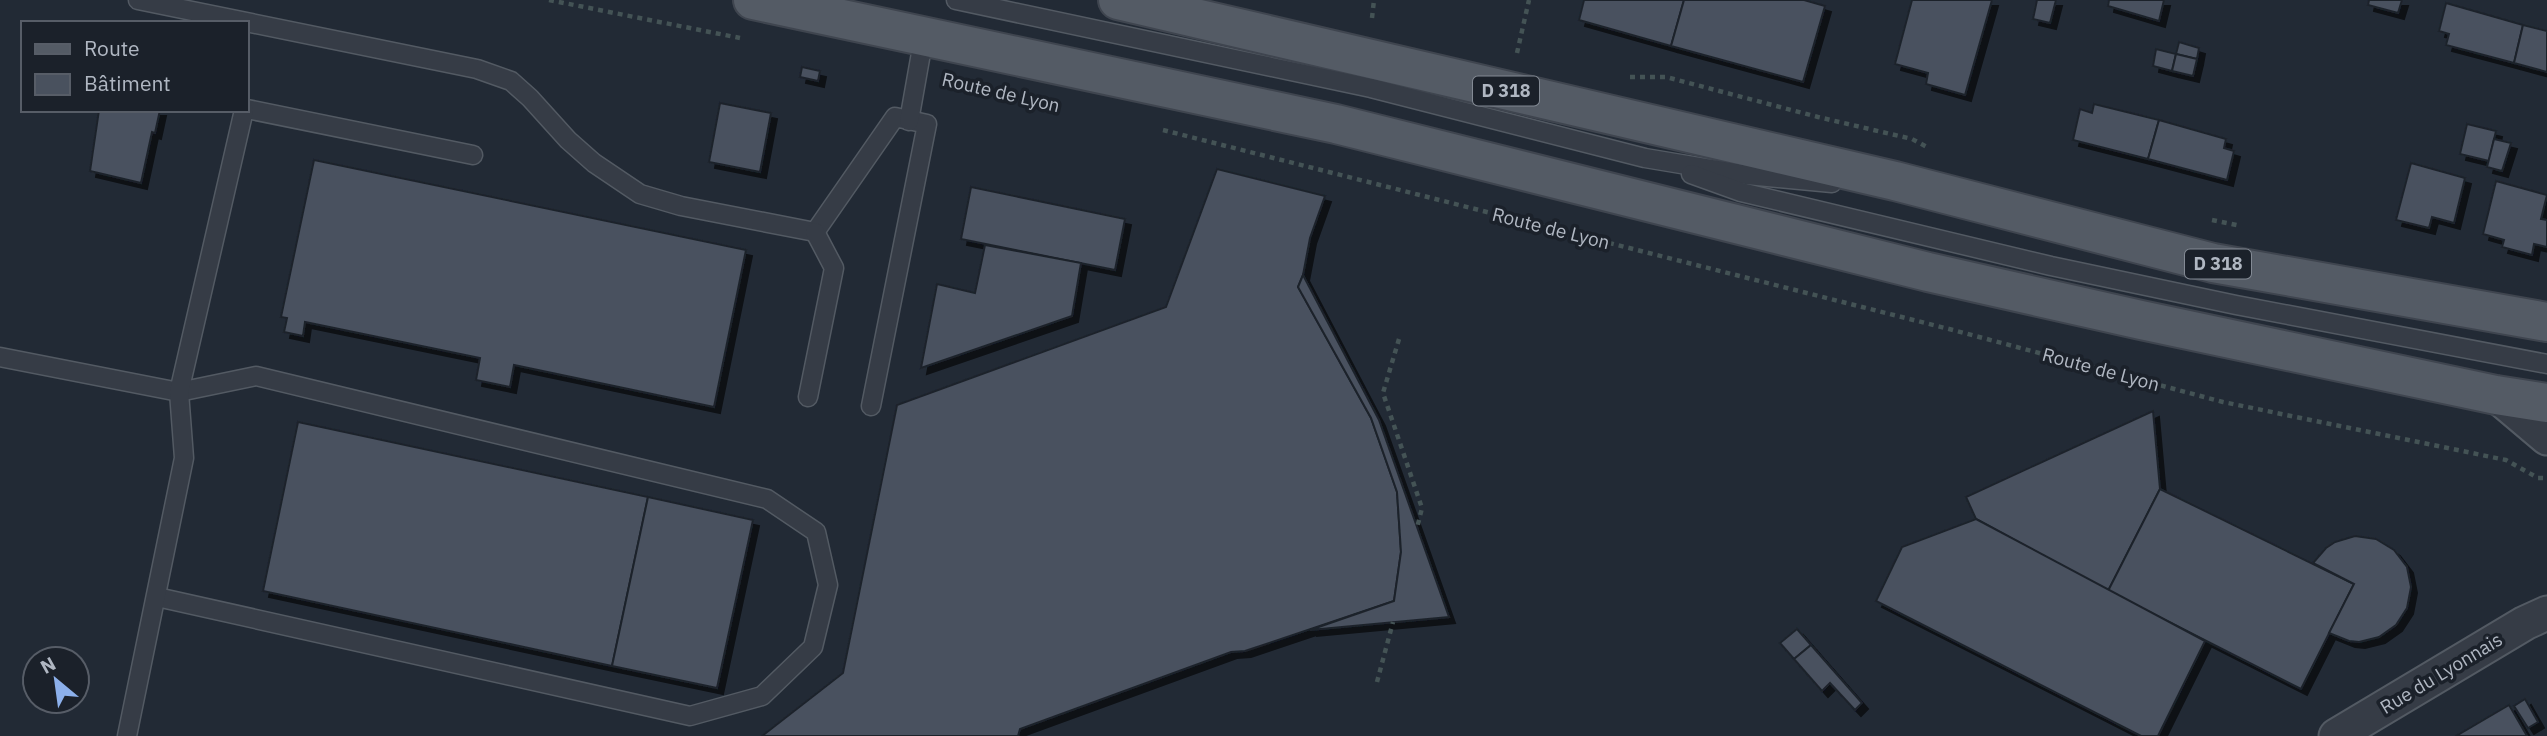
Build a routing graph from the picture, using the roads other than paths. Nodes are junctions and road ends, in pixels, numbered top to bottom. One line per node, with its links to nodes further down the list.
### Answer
1 (138, 0): 5 (lane)
2 (753, 0): 7 (main road, Route de Lyon)
3 (956, 0): 12 (lane)
4 (1118, 0): 13 (main road, D 318)
5 (241, 21)
6 (248, 22): 14 (lane)
7 (924, 36): 10 (lane); 19 (main road, Route de Lyon)
8 (248, 110): 11 (lane)
9 (244, 112): 18 (lane)
10 (909, 121): 14 (lane); 22 (lane)
11 (473, 155)
12 (1645, 158): 13 (lane); 17 (lane)
13 (1895, 181): 15 (main road, D 318)
14 (815, 232): 20 (lane)
15 (2547, 322)
16 (0, 357): 18 (lane)
17 (2547, 364)
18 (178, 392): 24 (lane); 24 (lane)
19 (2496, 395): 21 (main road, Route de Lyon); 23 (street, Route de Lyon)
20 (808, 397)
21 (2547, 403)
22 (871, 406)
23 (2547, 438)
24 (157, 597): 26 (lane)
25 (2540, 612): 27 (street, Rue du Lyonnais)
26 (127, 736)
27 (2336, 736)

